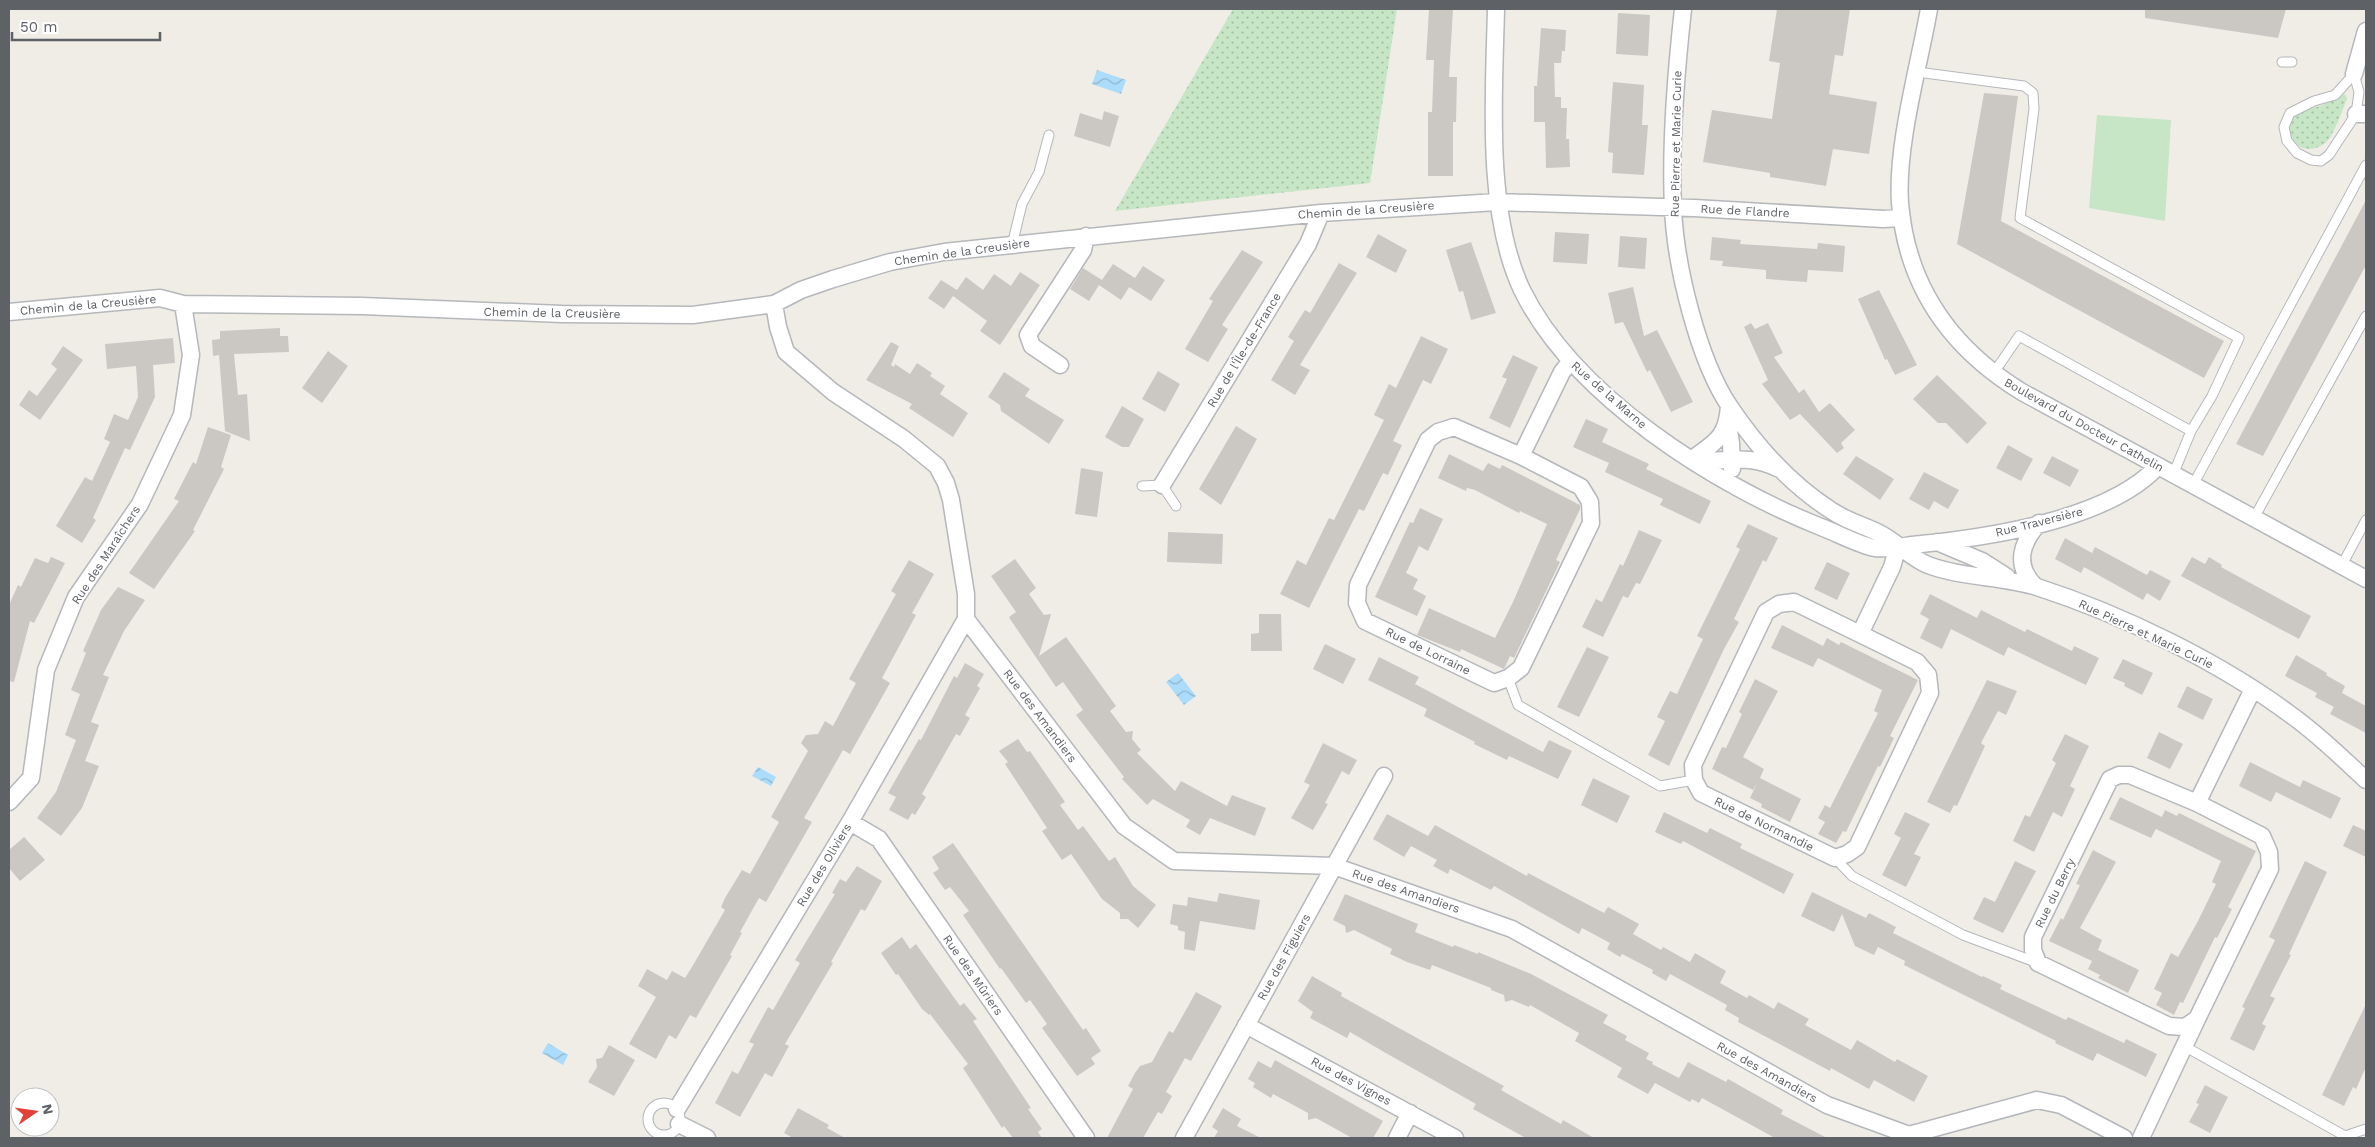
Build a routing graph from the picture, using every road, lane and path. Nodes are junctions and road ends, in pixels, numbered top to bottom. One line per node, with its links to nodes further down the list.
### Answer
1 (1496, 9): 12 (street, Rue de la Marne)
2 (1684, 9): 13 (street, Rue Pierre et Marie Curie)
3 (1929, 9): 7 (street, Boulevard du Docteur Cathelin)
4 (2366, 31): 8 (street)
5 (2282, 62): 6 (lane)
6 (2292, 62)
7 (1917, 72): 15 (street, Boulevard du Docteur Cathelin); 27 (lane)
8 (2354, 74): 9 (lane); 9 (lane)
9 (2361, 114)
10 (1049, 134): 17 (lane)
11 (2366, 165): 36 (lane)
12 (1497, 202): 13 (street, Rue de Flandre); 14 (street, Chemin de la Creusière); 22 (street, Rue de la Marne)
13 (1673, 208): 15 (street, Rue de Flandre); 25 (street, Rue Pierre et Marie Curie)
14 (1321, 212): 16 (street, Chemin de la Creusière); 35 (street, Rue de l'Île-de-France)
15 (1902, 218): 24 (street, Boulevard du Docteur Cathelin)
16 (1086, 236): 17 (street, Chemin de la Creusière); 23 (street)
17 (1012, 245): 19 (street, Chemin de la Creusière)
18 (183, 304): 19 (street, Chemin de la Creusière); 20 (street, Chemin de la Creusière); 55 (street, Rue des Maraîchers)
19 (774, 304): 48 (street)
20 (9, 312)
21 (2366, 316): 39 (lane)
22 (1570, 362): 28 (street); 29 (street, Rue de la Marne)
23 (1060, 365)
24 (1993, 375): 27 (lane); 31 (street, Boulevard du Docteur Cathelin)
25 (1729, 406): 26 (street); 32 (street, Rue Pierre et Marie Curie)
26 (1728, 424): 29 (street); 30 (street)
27 (2191, 430): 33 (lane)
28 (1521, 456): 50 (street, Rue de Lorraine); 50 (street, Rue de Lorraine)
29 (1691, 460): 30 (street); 34 (street, Rue de la Marne)
30 (1732, 460): 32 (street); 34 (street)
31 (2158, 466): 33 (street, Boulevard du Docteur Cathelin); 41 (street, Rue Traversière)
32 (1783, 471): 43 (street, Rue Pierre et Marie Curie)
33 (2173, 475): 36 (street, Boulevard du Docteur Cathelin)
34 (1731, 484): 43 (street, Rue de la Marne)
35 (1162, 485): 37 (lane); 38 (lane)
36 (2193, 485): 39 (street, Boulevard du Docteur Cathelin)
37 (1142, 486)
38 (1176, 506)
39 (2254, 518): 44 (street, Boulevard du Docteur Cathelin)
40 (2366, 520): 44 (lane)
41 (2039, 523): 42 (street, Rue Traversière); 47 (street)
42 (1937, 542): 43 (street, Rue Pierre et Marie Curie); 45 (street, Rue Pierre et Marie Curie)
43 (1898, 546): 45 (street, Rue Pierre et Marie Curie); 49 (street)
44 (2342, 565): 46 (street, Boulevard du Docteur Cathelin)
45 (2011, 579): 47 (street, Rue Pierre et Marie Curie)
46 (2366, 579)
47 (2035, 586): 51 (street, Rue Pierre et Marie Curie)
48 (966, 619): 57 (street, Rue des Oliviers); 59 (street, Rue des Amandiers)
49 (1860, 634): 53 (street); 58 (street)
50 (1508, 678): 53 (lane)
51 (2253, 689): 54 (street, Rue Pierre et Marie Curie); 56 (street)
52 (1384, 776): 59 (street, Rue des Figuiers)
53 (1694, 780): 58 (street, Rue de Normandie)
54 (2366, 780)
55 (9, 802)
56 (2197, 803): 60 (street, Rue du Berry); 61 (street, Rue du Berry)
57 (850, 822): 66 (street, Rue des Oliviers); 67 (street, Rue des Mûriers)
58 (1835, 858): 60 (lane)
59 (1334, 866): 62 (street, Rue des Figuiers); 71 (street, Rue des Amandiers)
60 (2038, 963): 61 (street)
61 (2197, 1019): 63 (street, Rue du Berry)
62 (1246, 1025): 64 (street, Rue des Vignes); 68 (street, Rue des Figuiers)
63 (2184, 1046): 65 (lane); 72 (street, Rue du Berry)
64 (1410, 1113): 69 (street); 70 (street, Rue des Vignes)
65 (2366, 1129)
66 (707, 1138)
67 (1086, 1138)
68 (1184, 1138)
69 (1397, 1138)
70 (1455, 1138)
71 (2124, 1138)
72 (2141, 1138)

